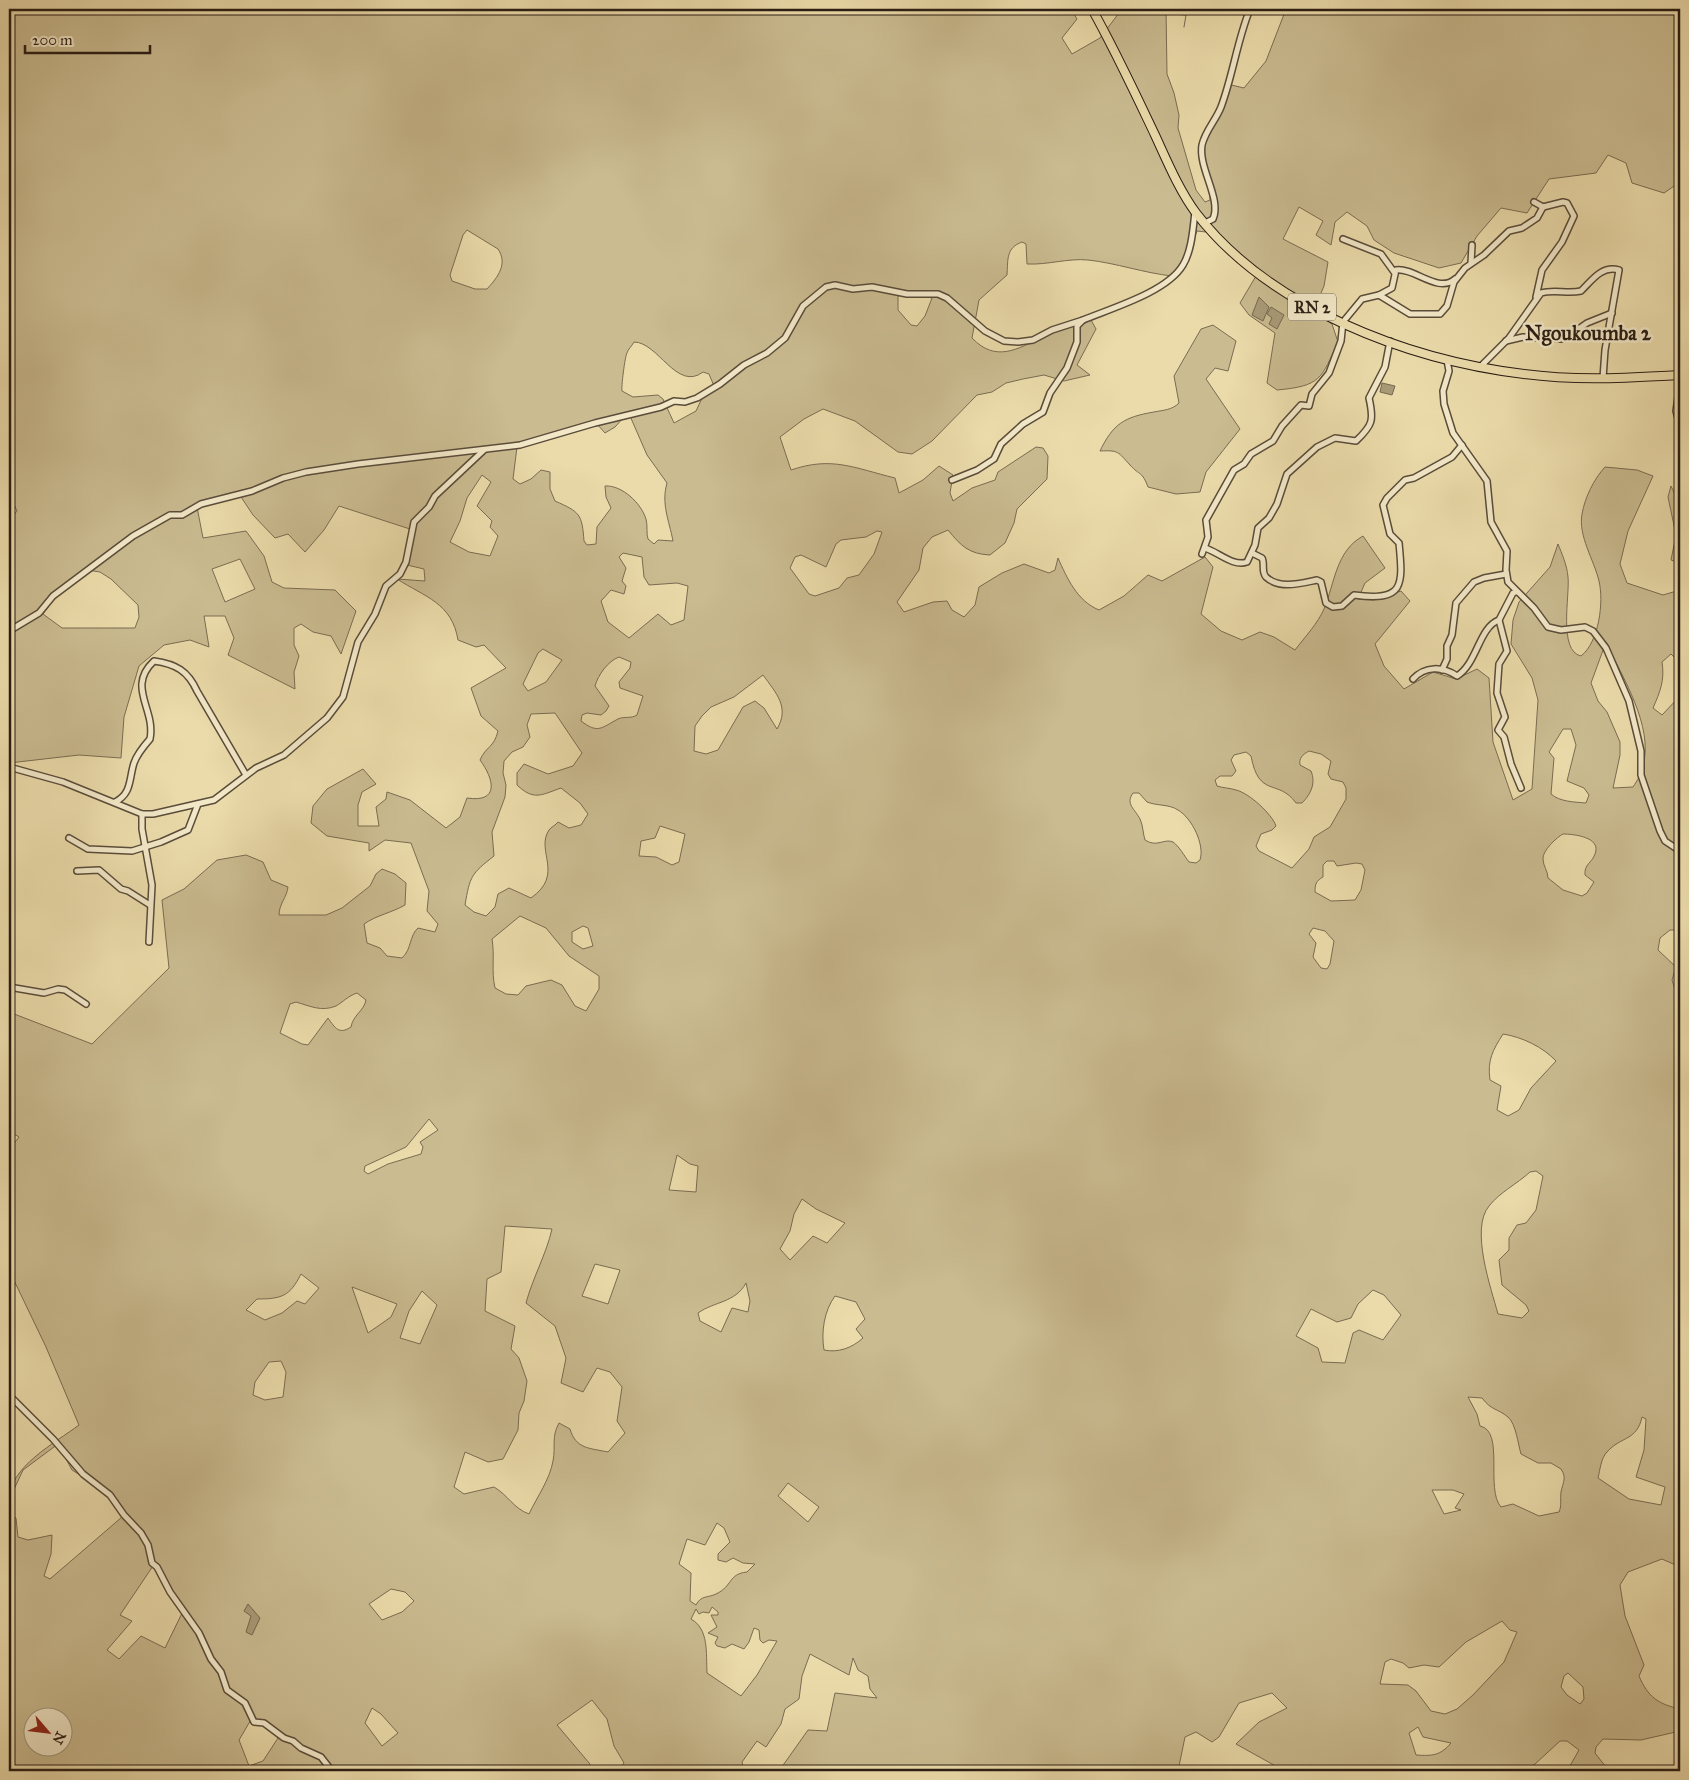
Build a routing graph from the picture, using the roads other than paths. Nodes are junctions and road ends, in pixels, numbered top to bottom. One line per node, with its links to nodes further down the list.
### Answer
1 (1092, 9): 5 (main road, RN 2)
2 (1250, 9): 6 (street)
3 (1534, 202): 4 (street)
4 (1543, 207): 9 (street); 13 (street)
5 (1195, 212): 6 (main road, RN 2); 15 (street)
6 (1205, 224): 16 (main road, RN 2)
7 (1343, 239): 10 (street)
8 (1472, 245): 9 (street)
9 (1471, 263): 11 (street)
10 (1394, 272): 11 (street); 12 (street)
11 (1458, 276): 12 (street)
12 (1379, 295): 16 (street)
13 (1536, 297): 14 (street); 17 (street)
14 (1612, 313): 17 (street); 22 (street)
15 (1083, 320): 26 (street); 27 (street)
16 (1343, 322): 18 (main road, RN 2); 28 (street)
17 (1506, 341): 20 (street)
18 (1390, 342): 19 (main road, RN 2); 29 (street)
19 (1447, 360): 20 (main road, RN 2); 25 (street)
20 (1480, 367): 22 (main road, RN 2)
21 (1680, 375): 22 (main road, RN 2)
22 (1604, 378)
23 (1680, 383): 24 (street)
24 (1680, 426)
25 (1462, 445): 29 (street); 31 (street)
26 (485, 449): 34 (street); 38 (street)
27 (952, 480)
28 (1205, 548): 29 (street); 30 (street)
29 (1252, 553)
30 (1202, 554)
31 (1506, 574): 32 (street); 35 (street)
32 (1516, 592): 33 (street); 45 (street)
33 (1499, 620): 35 (street); 39 (street)
34 (9, 631)
35 (1442, 670): 36 (street)
36 (1413, 679)
37 (9, 767): 40 (street)
38 (246, 775): 40 (street); 41 (street)
39 (1521, 788)
40 (115, 802): 42 (street)
41 (198, 804): 42 (street); 44 (street)
42 (142, 814): 44 (street)
43 (69, 838): 44 (street)
44 (146, 847): 47 (street)
45 (1680, 852)
46 (76, 872): 47 (street)
47 (150, 905): 48 (street)
48 (149, 942)
49 (9, 987): 50 (street)
50 (86, 1004)
51 (9, 1395): 52 (street)
52 (332, 1771)

